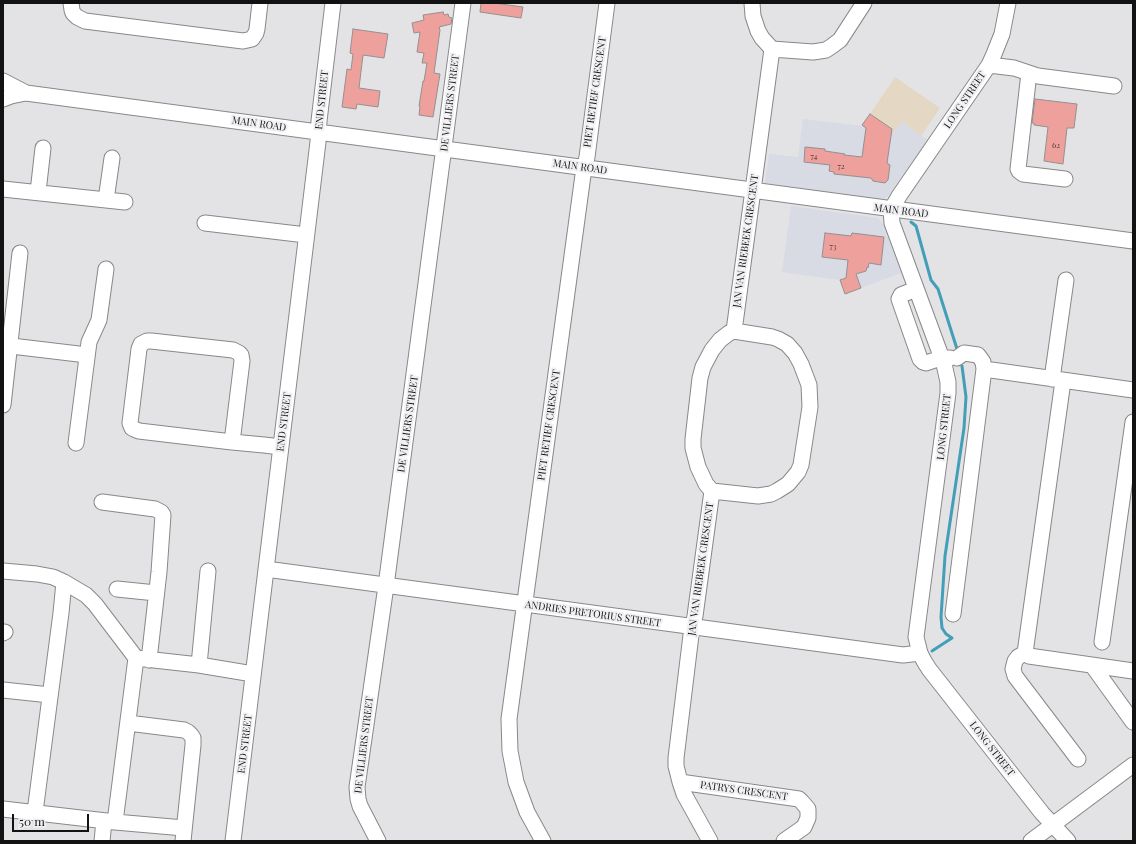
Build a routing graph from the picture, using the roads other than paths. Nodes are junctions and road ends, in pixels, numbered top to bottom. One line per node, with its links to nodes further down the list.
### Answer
1 (71, 3): 2 (street)
2 (260, 3)
3 (333, 3): 17 (street, END STREET)
4 (463, 3): 19 (street, DE VILLIERS STREET)
5 (607, 3): 21 (street, PIET RETIEF CRESCENT)
6 (752, 3): 9 (street)
7 (864, 3): 9 (street)
8 (1008, 3): 10 (street, LONG STREET)
9 (772, 49): 24 (street, JAN VAN RIEBEEK CRESCENT)
10 (989, 65): 11 (street); 28 (street, LONG STREET)
11 (1029, 73): 13 (street); 22 (street)
12 (3, 82): 14 (street); 15 (street, MAIN ROAD)
13 (1114, 86)
14 (3, 92)
15 (26, 93): 16 (street, MAIN ROAD); 17 (street, MAIN ROAD)
16 (3, 99)
17 (318, 132): 19 (street, MAIN ROAD); 30 (street, END STREET)
18 (43, 148): 25 (street)
19 (444, 149): 21 (street, MAIN ROAD); 54 (street, DE VILLIERS STREET)
20 (112, 158): 26 (street)
21 (584, 168): 24 (street, MAIN ROAD); 57 (street, PIET RETIEF CRESCENT)
22 (1065, 179)
23 (3, 189): 25 (street)
24 (753, 191): 28 (street, MAIN ROAD); 36 (street, JAN VAN RIEBEEK CRESCENT)
25 (38, 192): 26 (street)
26 (106, 200): 27 (street)
27 (124, 202)
28 (891, 210): 31 (street, MAIN ROAD); 35 (street, LONG STREET)
29 (205, 223): 30 (street)
30 (306, 235): 47 (street, END STREET)
31 (1133, 241)
32 (20, 253): 37 (street)
33 (106, 269): 38 (street)
34 (1066, 280): 41 (street)
35 (916, 289): 39 (street, LONG STREET); 39 (street)
36 (734, 331): 48 (street, JAN VAN RIEBEEK CRESCENT); 48 (street)
37 (6, 345): 38 (street); 43 (street)
38 (87, 355): 46 (street)
39 (941, 358): 40 (street); 61 (street, LONG STREET)
40 (984, 367): 41 (street); 58 (street)
41 (1057, 380): 42 (street); 62 (street)
42 (1133, 390)
43 (3, 405)
44 (1133, 422): 60 (street)
45 (232, 442): 45 (street); 47 (street)
46 (76, 443)
47 (281, 447): 50 (street, END STREET)
48 (712, 491): 59 (street, JAN VAN RIEBEEK CRESCENT)
49 (102, 502): 56 (street)
50 (266, 569): 54 (street, ANDRIES PRETORIUS STREET); 67 (street, END STREET)
51 (3, 571): 53 (street)
52 (208, 572): 64 (street)
53 (64, 582): 63 (street); 69 (street)
54 (386, 586): 57 (street, ANDRIES PRETORIUS STREET); 83 (street, DE VILLIERS STREET)
55 (116, 589): 56 (street)
56 (156, 593): 63 (street)
57 (525, 605): 59 (street, ANDRIES PRETORIUS STREET); 84 (street, PIET RETIEF CRESCENT)
58 (953, 614)
59 (693, 627): 61 (street, ANDRIES PRETORIUS STREET); 74 (street, JAN VAN RIEBEEK CRESCENT)
60 (1102, 642)
61 (920, 653): 78 (street, LONG STREET)
62 (1025, 653): 65 (street); 72 (street)
63 (143, 659): 64 (street); 71 (street)
64 (199, 665): 67 (street)
65 (1092, 665): 66 (street); 70 (street)
66 (1133, 671)
67 (253, 674): 82 (street, END STREET)
68 (3, 690): 69 (street)
69 (50, 695): 76 (street)
70 (1133, 722)
71 (128, 723): 77 (street); 79 (street)
72 (1078, 759)
73 (1133, 765): 78 (street)
74 (680, 782): 85 (street, JAN VAN RIEBEEK CRESCENT); 86 (street, PATRYS CRESCENT)
75 (3, 809): 76 (street)
76 (35, 812): 77 (street)
77 (110, 821): 79 (street); 81 (street)
78 (1053, 824): 80 (street, LONG STREET); 87 (street)
79 (183, 834)
80 (1066, 840)
81 (102, 841)
82 (233, 841)
83 (378, 841)
84 (543, 841)
85 (710, 841)
86 (784, 841)
87 (1031, 841)

